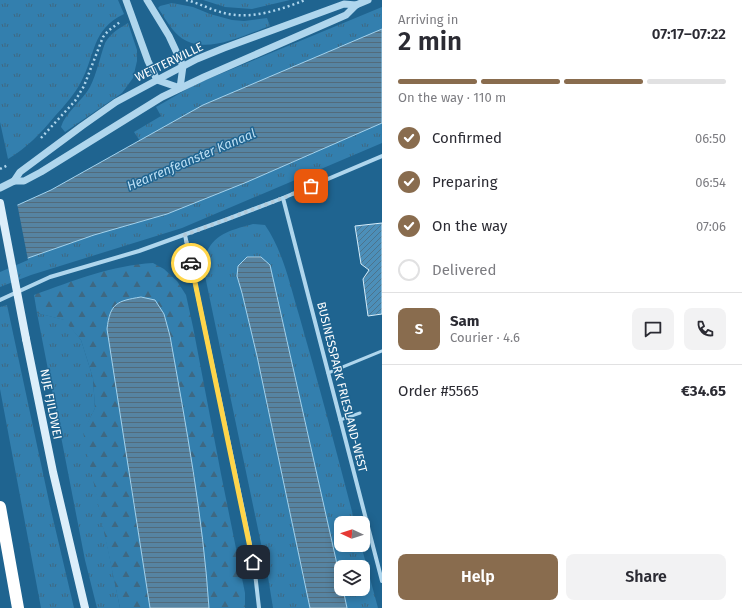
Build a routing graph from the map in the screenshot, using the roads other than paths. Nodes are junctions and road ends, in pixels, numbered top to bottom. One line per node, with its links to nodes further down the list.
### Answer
1 (126, 0): 6 (street)
2 (147, 0): 5 (street)
3 (368, 0): 4 (street, WETTERWILLE)
4 (356, 5): 5 (street, WETTERWILLE); 7 (street, WETTERWILLE)
5 (183, 66): 6 (street, WETTERWILLE); 7 (street)
6 (157, 80): 7 (street); 9 (street, WETTERWILLE)
7 (180, 88): 9 (street, WETTERWILLE)
8 (382, 156): 11 (street)
9 (14, 182): 10 (street, WETTERWILLE)
10 (0, 188)
11 (283, 198): 13 (street); 16 (street, BUSINESSPARK FRIESLAND-WEST)
12 (0, 203): 22 (main road, NIJE FJILDWEI, bridge)
13 (185, 235): 14 (street); 23 (street)
14 (0, 300)
15 (382, 351): 16 (lane)
16 (328, 373): 18 (street, BUSINESSPARK FRIESLAND-WEST)
17 (360, 413): 18 (lane)
18 (340, 420): 20 (street, BUSINESSPARK FRIESLAND-WEST)
19 (0, 507): 21 (highway)
20 (382, 582)
21 (18, 608)
22 (85, 608)
23 (259, 608)

